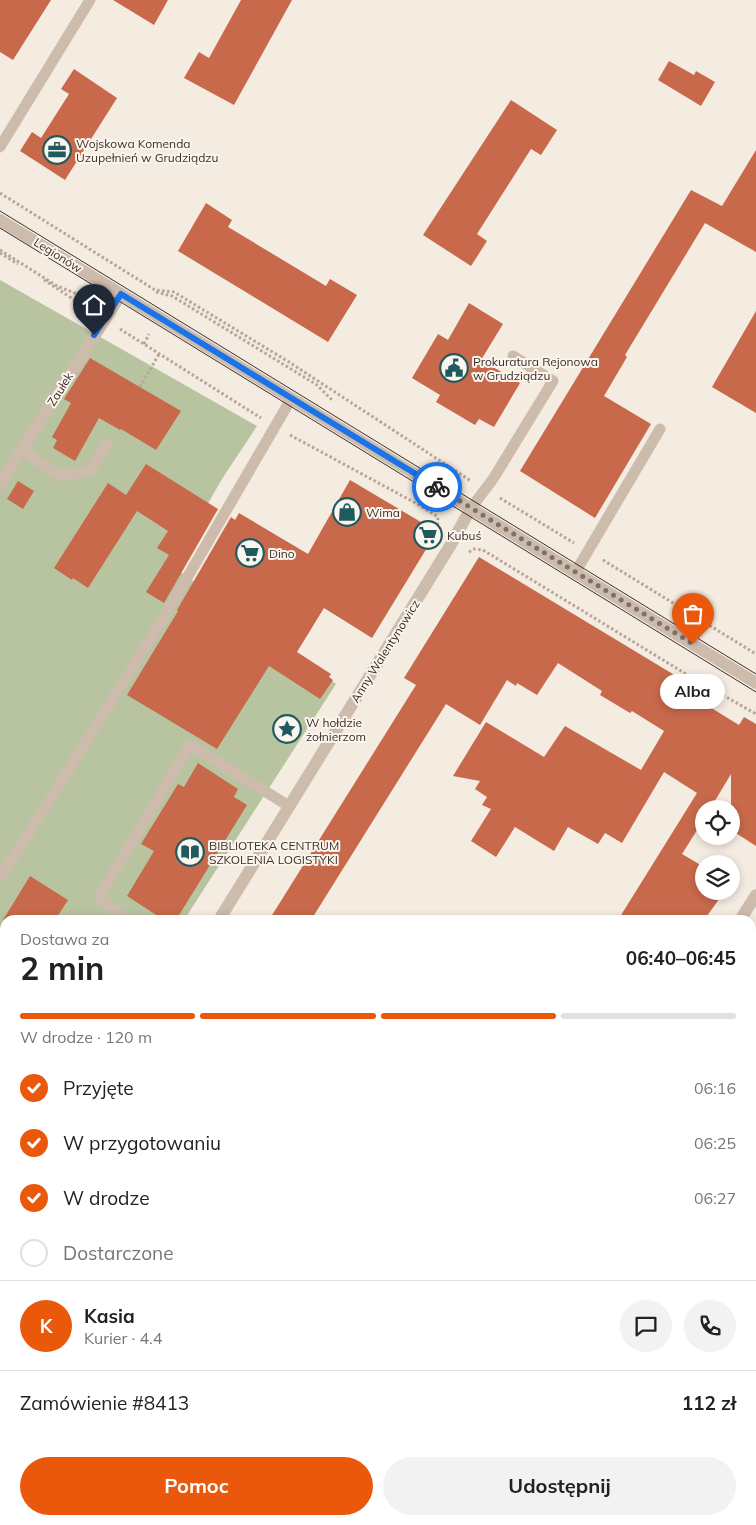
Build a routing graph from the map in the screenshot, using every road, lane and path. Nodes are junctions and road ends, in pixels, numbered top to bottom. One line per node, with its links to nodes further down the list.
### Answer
1 (90, 0): 2 (lane)
2 (0, 148)
3 (0, 193): 8 (path)
4 (0, 220): 7 (street, Legionów)
5 (0, 252): 10 (path); 11 (path)
6 (145, 290): 8 (path)
7 (121, 294): 10 (street, Zaułek); 17 (street, Legionów)
8 (173, 294): 9 (path); 18 (path); 23 (path)
9 (169, 301)
10 (112, 308): 11 (street, Zaułek)
11 (104, 319): 13 (path); 22 (street, Zaułek)
12 (143, 327): 13 (path)
13 (144, 344): 14 (path)
14 (159, 354): 16 (path); 19 (path)
15 (512, 356): 27 (lane)
16 (140, 387)
17 (291, 399): 19 (lane); 27 (street, Legionów)
18 (335, 403)
19 (275, 427): 26 (path); 34 (lane)
20 (660, 429): 30 (lane)
21 (107, 444): 22 (lane)
22 (22, 449): 24 (street, Zaułek)
23 (441, 470)
24 (0, 484)
25 (422, 501): 26 (path)
26 (420, 506): 28 (path)
27 (471, 508): 30 (street, Legionów); 33 (street, Anny Walentynowicz)
28 (437, 532)
29 (466, 556): 32 (path)
30 (575, 573): 31 (street, Legionów)
31 (756, 682)
32 (756, 714)
33 (289, 806): 36 (lane); 37 (street, Anny Walentynowicz)
34 (0, 876)
35 (756, 895): 38 (street)
36 (120, 915)
37 (222, 915)
38 (743, 915)

